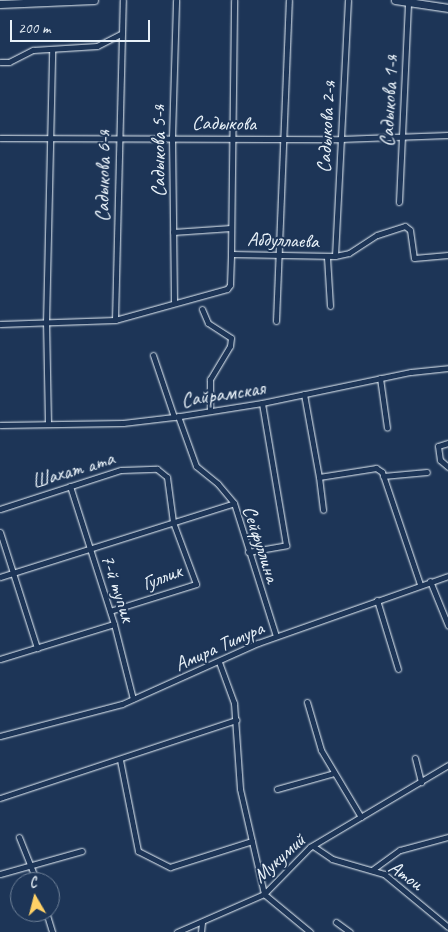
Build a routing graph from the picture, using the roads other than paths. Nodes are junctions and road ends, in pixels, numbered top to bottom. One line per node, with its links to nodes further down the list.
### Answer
1 (94, 0): 9 (main road)
2 (123, 0): 11 (street, Садыкова 6-я)
3 (176, 0): 16 (street, Садыкова 5-я)
4 (234, 0): 19 (street)
5 (289, 0): 20 (street)
6 (348, 0): 22 (street, Садыкова 2-я)
7 (395, 0): 8 (main road)
8 (408, 2): 10 (main road); 21 (street, Садыкова 1-я)
9 (0, 4)
10 (448, 8)
11 (121, 34): 12 (street); 15 (street, Садыкова 6-я)
12 (52, 48): 13 (street); 18 (street)
13 (0, 62)
14 (448, 136): 21 (street, Садыкова)
15 (119, 137): 16 (street, Садыкова); 18 (street, Садыкова); 34 (street, Садыкова 6-я)
16 (172, 137): 19 (street, Садыкова); 25 (street, Садыкова 5-я)
17 (0, 138): 18 (street, Садыкова)
18 (51, 138): 36 (street)
19 (230, 138): 20 (street, Садыкова); 24 (street)
20 (284, 138): 22 (street, Садыкова); 27 (street)
21 (402, 138): 22 (street, Садыкова); 23 (street, Садыкова 1-я)
22 (340, 139): 29 (street, Садыкова 2-я)
23 (399, 202)
24 (231, 228): 25 (street); 26 (street)
25 (173, 232): 31 (street, Садыкова 5-я)
26 (231, 254): 27 (street, Абдуллаева); 31 (street, Абдуллаева)
27 (278, 254): 30 (street, Абдуллаева); 35 (street)
28 (448, 255): 29 (street, Абдуллаева)
29 (335, 256): 30 (street, Абдуллаева)
30 (327, 257): 32 (street)
31 (174, 301): 34 (street, Абдуллаева)
32 (330, 306)
33 (202, 309): 43 (street)
34 (115, 320): 36 (street, Абдуллаева)
35 (276, 321)
36 (46, 323): 37 (street, Абдуллаева); 45 (street)
37 (0, 324)
38 (153, 355): 44 (street, Сейфуллина)
39 (448, 368): 40 (street, Сайрамская)
40 (380, 378): 41 (street, Сайрамская); 47 (street)
41 (304, 394): 42 (street, Сайрамская); 52 (street)
42 (262, 403): 43 (street, Сайрамская); 60 (street)
43 (210, 411): 44 (street, Сайрамская)
44 (176, 416): 45 (street, Сайрамская); 54 (street, Сейфуллина)
45 (48, 424): 46 (street, Сайрамская)
46 (0, 425)
47 (386, 428)
48 (448, 443): 49 (street)
49 (448, 467)
50 (427, 472): 51 (street)
51 (384, 476): 52 (street); 65 (street)
52 (319, 477): 56 (street)
53 (70, 486): 55 (street, Шахат ата); 57 (street, Шахат ата); 59 (street, 7-й тупик)
54 (234, 503): 57 (street); 60 (street, Сейфуллина)
55 (0, 509)
56 (323, 510)
57 (173, 522): 59 (street); 67 (street, Гуллик)
58 (0, 532): 61 (street)
59 (89, 549): 61 (street); 67 (street, 7-й тупик)
60 (248, 552): 70 (street, Сейфуллина)
61 (13, 573): 63 (street); 71 (street)
62 (448, 576): 64 (street, Амира Тимура)
63 (0, 577)
64 (430, 580): 65 (street, Амира Тимура); 69 (street)
65 (420, 584): 66 (street, Амира Тимура)
66 (377, 600): 70 (street, Амира Тимура); 74 (street)
67 (110, 612): 68 (street, 7-й тупик)
68 (114, 624): 71 (street); 75 (street, 7-й тупик)
69 (448, 625)
70 (276, 636): 73 (street, Амира Тимура)
71 (37, 648): 72 (street)
72 (0, 660)
73 (219, 662): 75 (street, Амира Тимура); 77 (street)
74 (398, 669)
75 (133, 699): 78 (street, Амира Тимура)
76 (307, 702): 82 (street)
77 (236, 720): 80 (street); 90 (street)
78 (0, 736)
79 (415, 758): 83 (street)
80 (120, 760): 86 (street); 90 (street)
81 (448, 765): 83 (street, Мукумий)
82 (334, 773): 84 (street); 87 (street)
83 (421, 782): 87 (street, Мукумий)
84 (277, 789)
85 (0, 790): 86 (street)
86 (1, 798)
87 (361, 817): 91 (street, Мукумий)
88 (19, 837): 93 (street)
89 (448, 837): 94 (street)
90 (252, 842): 97 (street)
91 (313, 846): 94 (street, Атои); 97 (street, Мукумий)
92 (82, 851): 93 (street)
93 (31, 865): 95 (street); 96 (street)
94 (372, 870): 100 (street, Атои)
95 (33, 872)
96 (0, 874)
97 (264, 894): 99 (street, Мукумий); 103 (street)
98 (336, 922): 104 (street)
99 (202, 923): 101 (street, Мукумий); 102 (street)
100 (448, 926)
101 (177, 932)
102 (200, 932)
103 (310, 932)
104 (350, 932)

